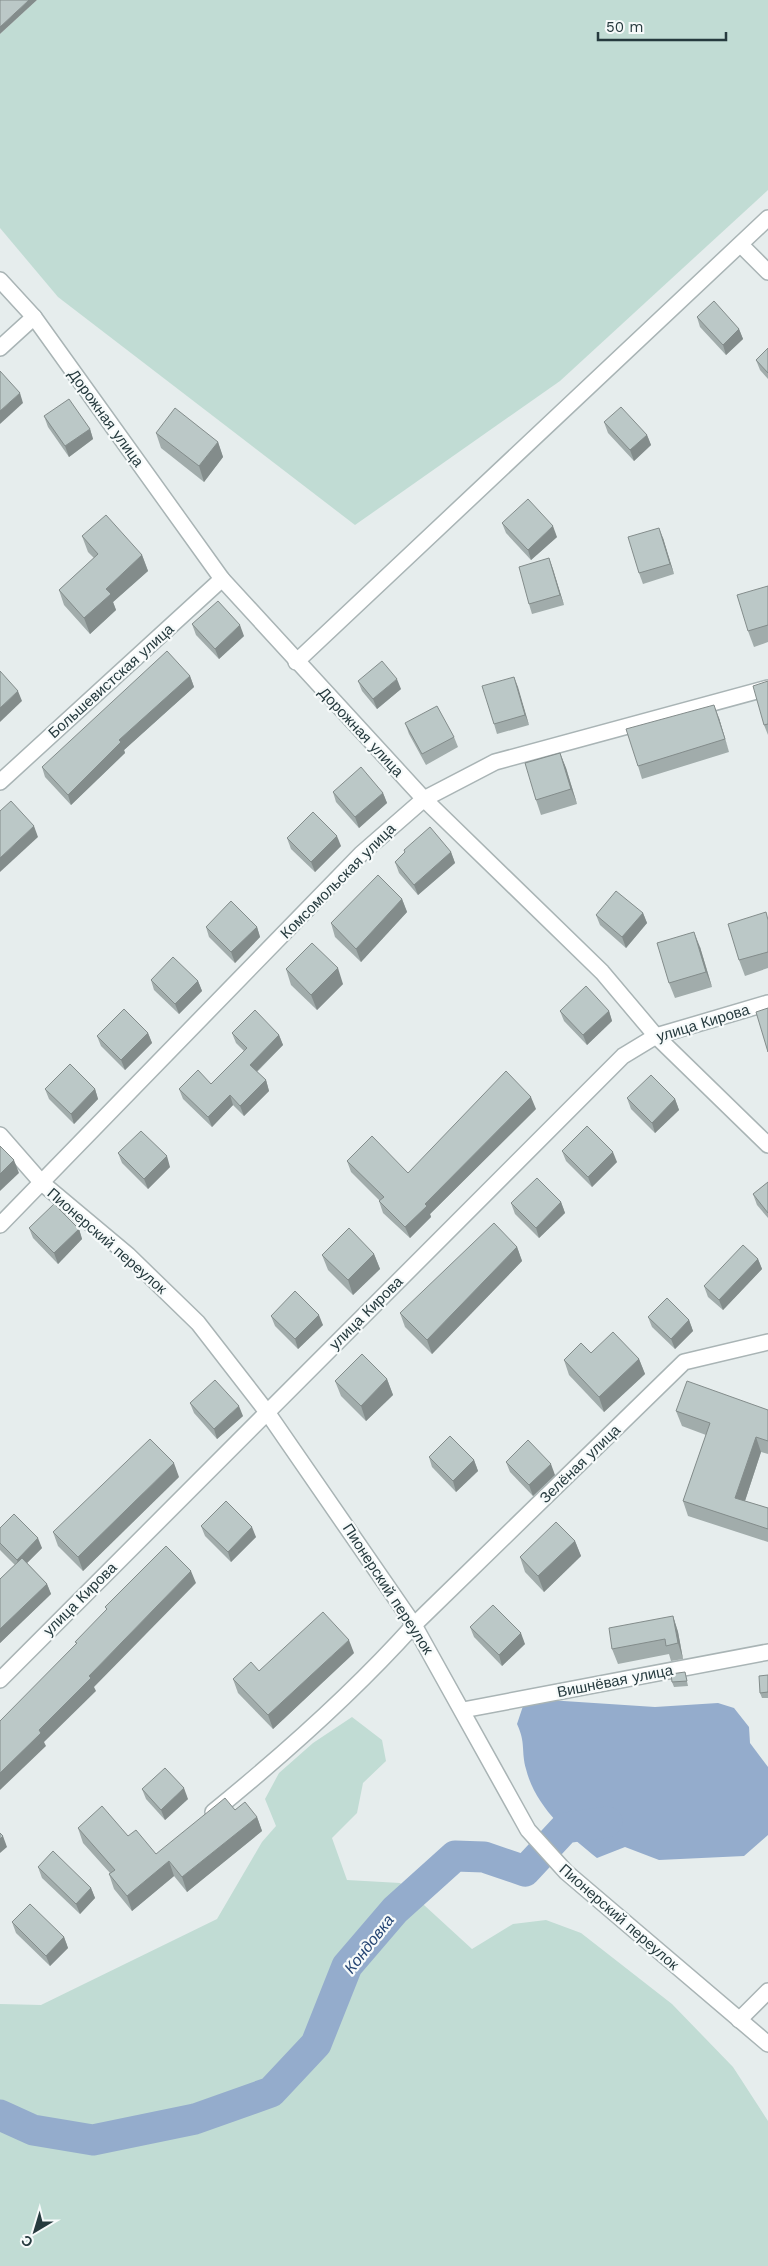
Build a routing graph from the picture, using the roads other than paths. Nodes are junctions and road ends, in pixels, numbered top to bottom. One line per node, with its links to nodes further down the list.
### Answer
1 (768, 218): 2 (street)
2 (741, 245): 3 (street); 8 (street)
3 (768, 272)
4 (0, 280): 5 (street, Дорожная улица)
5 (34, 317): 6 (street); 7 (street, Дорожная улица)
6 (0, 348)
7 (222, 580): 8 (street, Дорожная улица); 10 (street, Большевистская улица)
8 (296, 662): 11 (street, Дорожная улица)
9 (768, 688): 11 (street, Комсомольская улица)
10 (0, 782)
11 (424, 799): 13 (street, Дорожная улица); 16 (street, Комсомольская улица)
12 (768, 1003): 13 (street, улица Кирова)
13 (656, 1036): 15 (street, Дорожная улица); 19 (street, улица Кирова)
14 (0, 1135): 16 (street, Пионерский переулок)
15 (768, 1145)
16 (42, 1183): 17 (street, Комсомольская улица); 19 (street, Пионерский переулок)
17 (0, 1225)
18 (768, 1342): 20 (street, Зелёная улица)
19 (267, 1412): 20 (street, Пионерский переулок); 22 (street, улица Кирова)
20 (414, 1625): 23 (street, Пионерский переулок); 24 (street, Зелёная улица)
21 (768, 1652): 23 (street, Вишнёвая улица)
22 (0, 1680)
23 (463, 1710): 26 (street, Пионерский переулок)
24 (199, 1824)
25 (768, 1991): 26 (street)
26 (739, 2020): 27 (street, Пионерский переулок)
27 (768, 2044)

